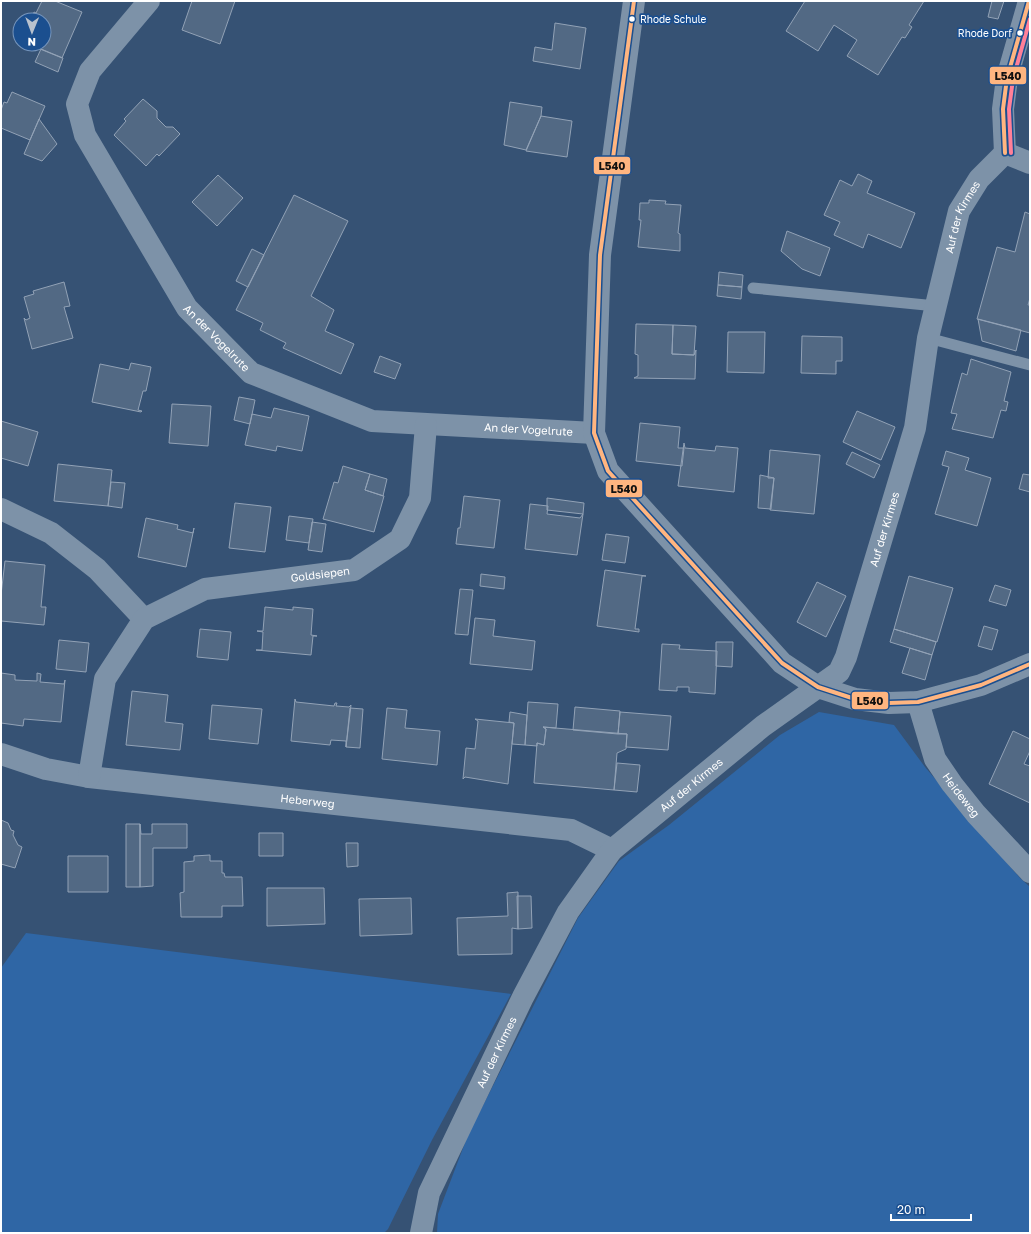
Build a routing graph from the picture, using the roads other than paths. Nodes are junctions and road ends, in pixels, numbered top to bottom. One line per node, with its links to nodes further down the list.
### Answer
1 (149, 1): 11 (street, An der Vogelrute)
2 (634, 1): 12 (street)
3 (1029, 1): 4 (street)
4 (1026, 25): 5 (street)
5 (1005, 153): 6 (street); 8 (street, Auf der Kirmes)
6 (1030, 163)
7 (753, 288): 8 (lane)
8 (936, 306): 9 (street, Auf der Kirmes)
9 (928, 338): 10 (lane); 16 (street, Auf der Kirmes)
10 (1030, 365)
11 (426, 425): 12 (street, An der Vogelrute); 14 (street, Goldsiepen)
12 (594, 433): 16 (street)
13 (1, 509): 14 (street)
14 (144, 619): 19 (street)
15 (1030, 664): 17 (street)
16 (818, 688): 17 (street); 20 (street, Auf der Kirmes)
17 (918, 702): 21 (street, Heideweg)
18 (1, 754): 19 (street, Heberweg)
19 (88, 777): 20 (street, Heberweg)
20 (612, 850): 22 (street, Auf der Kirmes)
21 (1030, 872)
22 (421, 1233)

